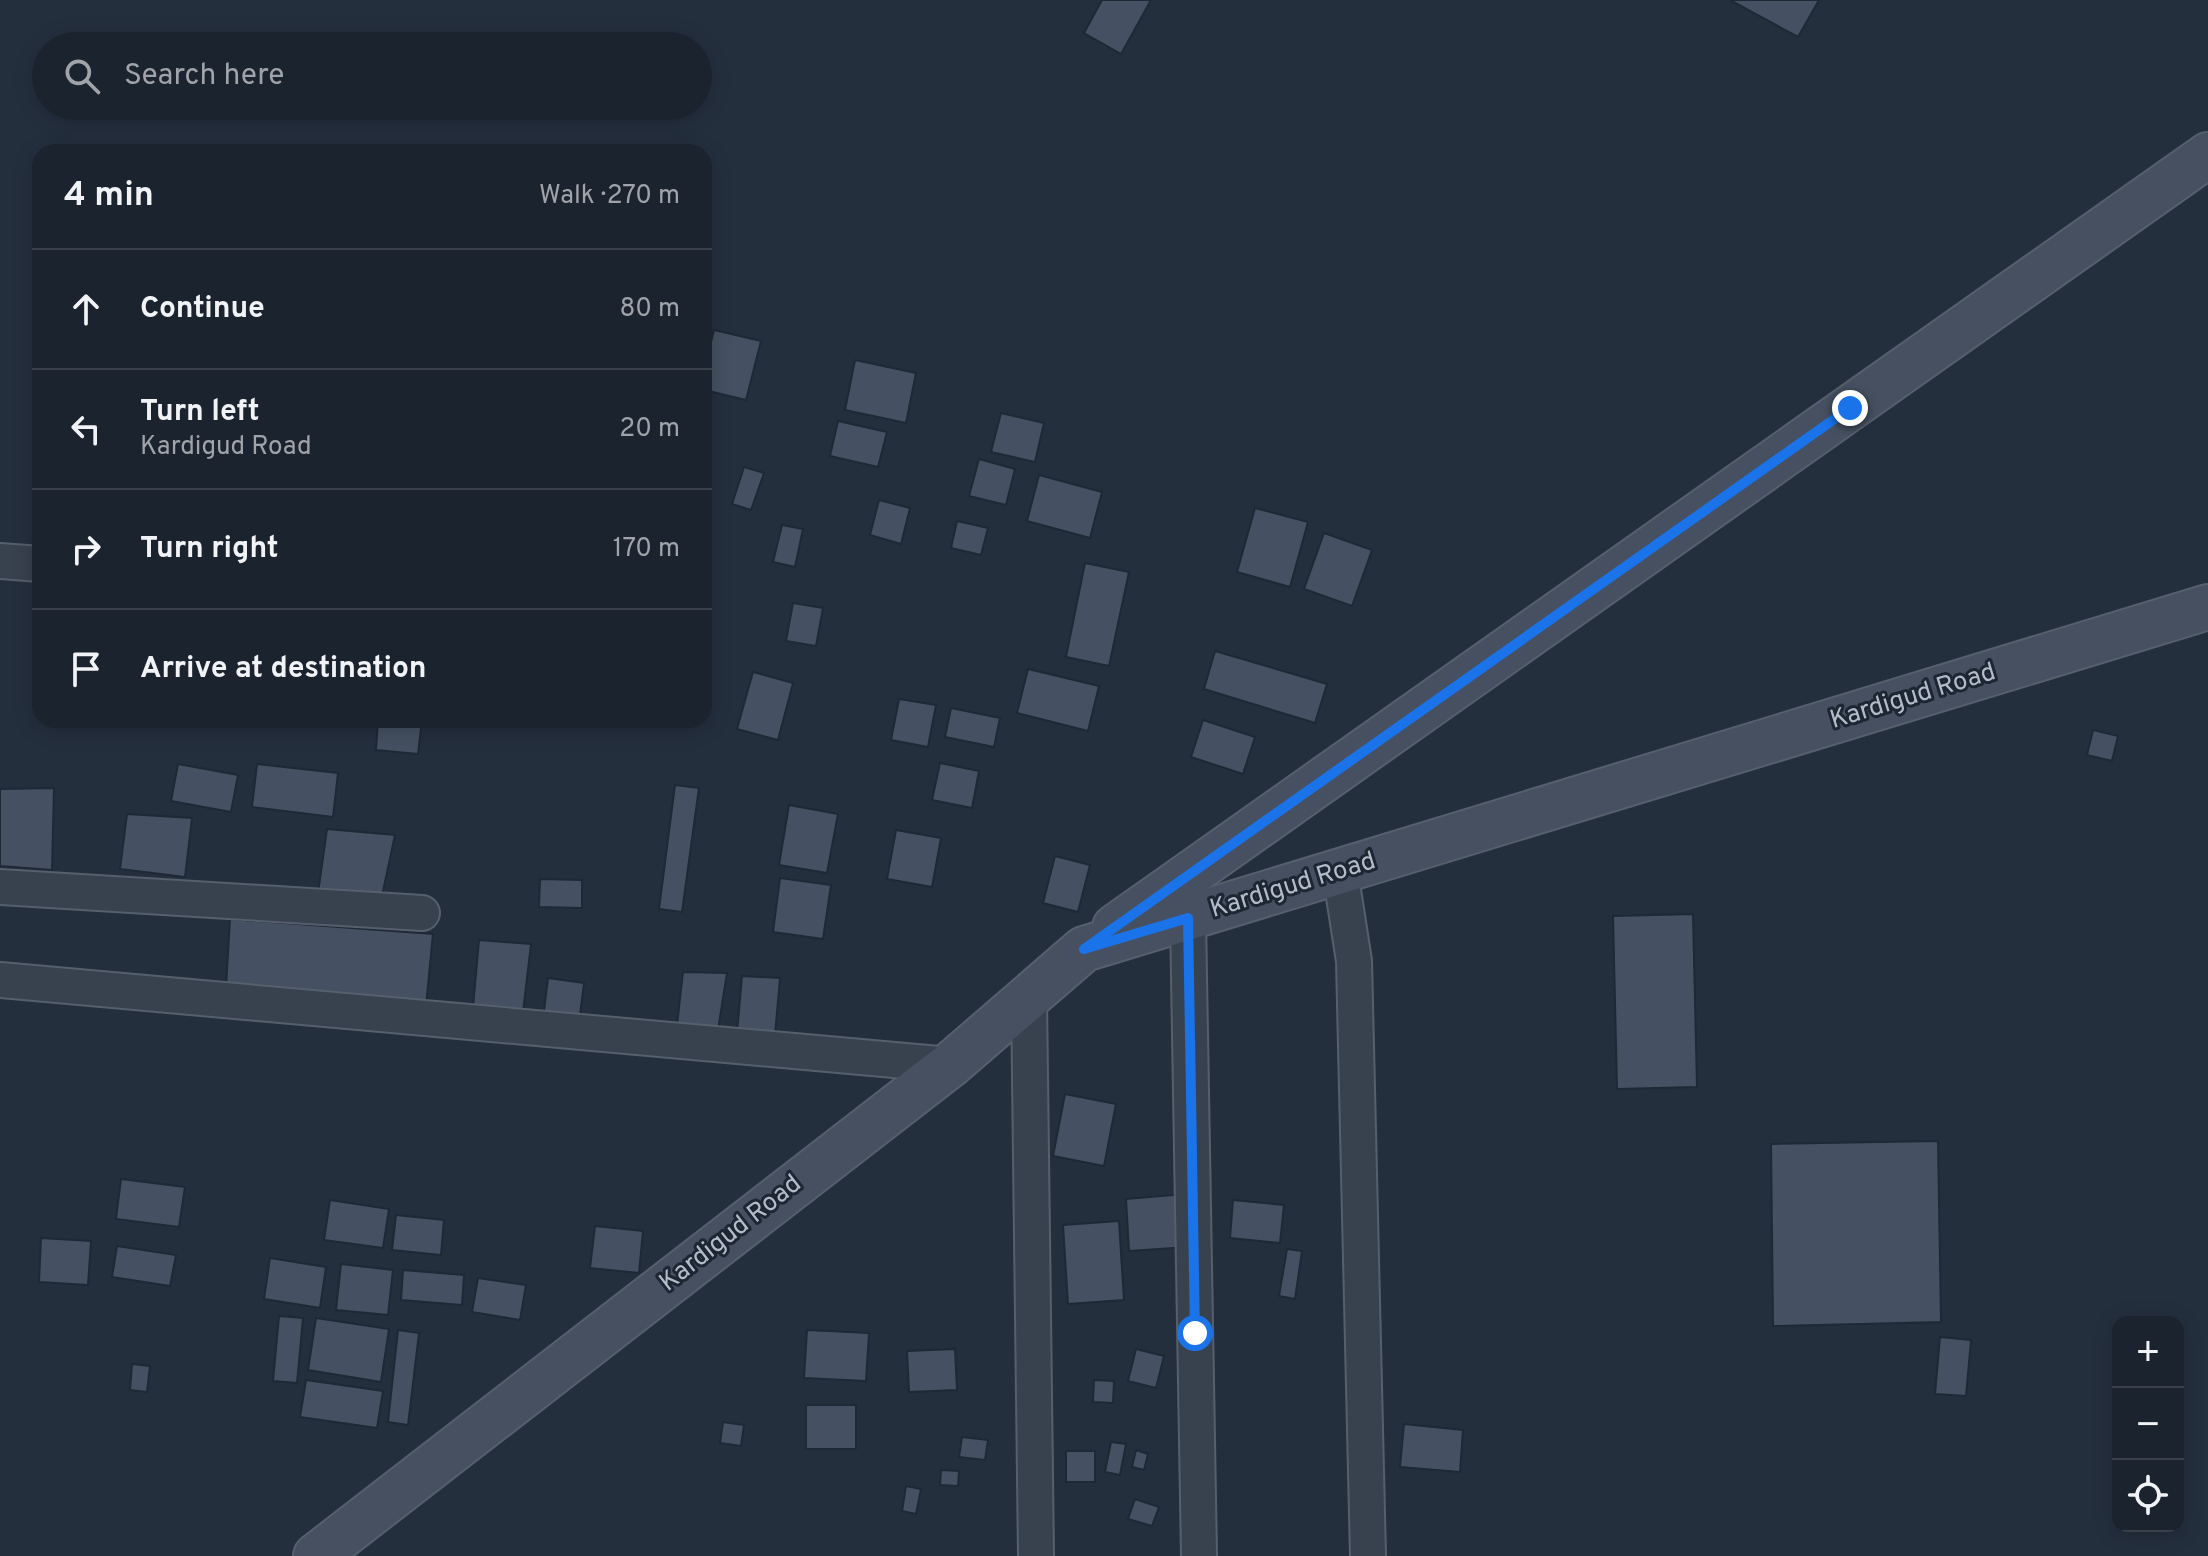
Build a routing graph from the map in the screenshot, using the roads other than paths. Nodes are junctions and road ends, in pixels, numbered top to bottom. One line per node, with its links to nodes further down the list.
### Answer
1 (2208, 155): 9 (street)
2 (0, 561): 3 (street)
3 (32, 563)
4 (2208, 607): 5 (street, Kardigud Road)
5 (1340, 871): 8 (street, Kardigud Road); 16 (street)
6 (0, 887): 7 (street)
7 (422, 913)
8 (1188, 918): 9 (street, Kardigud Road); 15 (street)
9 (1084, 949): 11 (street, Kardigud Road)
10 (0, 980): 12 (street)
11 (1029, 997): 12 (street, Kardigud Road); 14 (street)
12 (950, 1065): 13 (street, Kardigud Road)
13 (316, 1556)
14 (1036, 1556)
15 (1199, 1556)
16 (1368, 1556)

